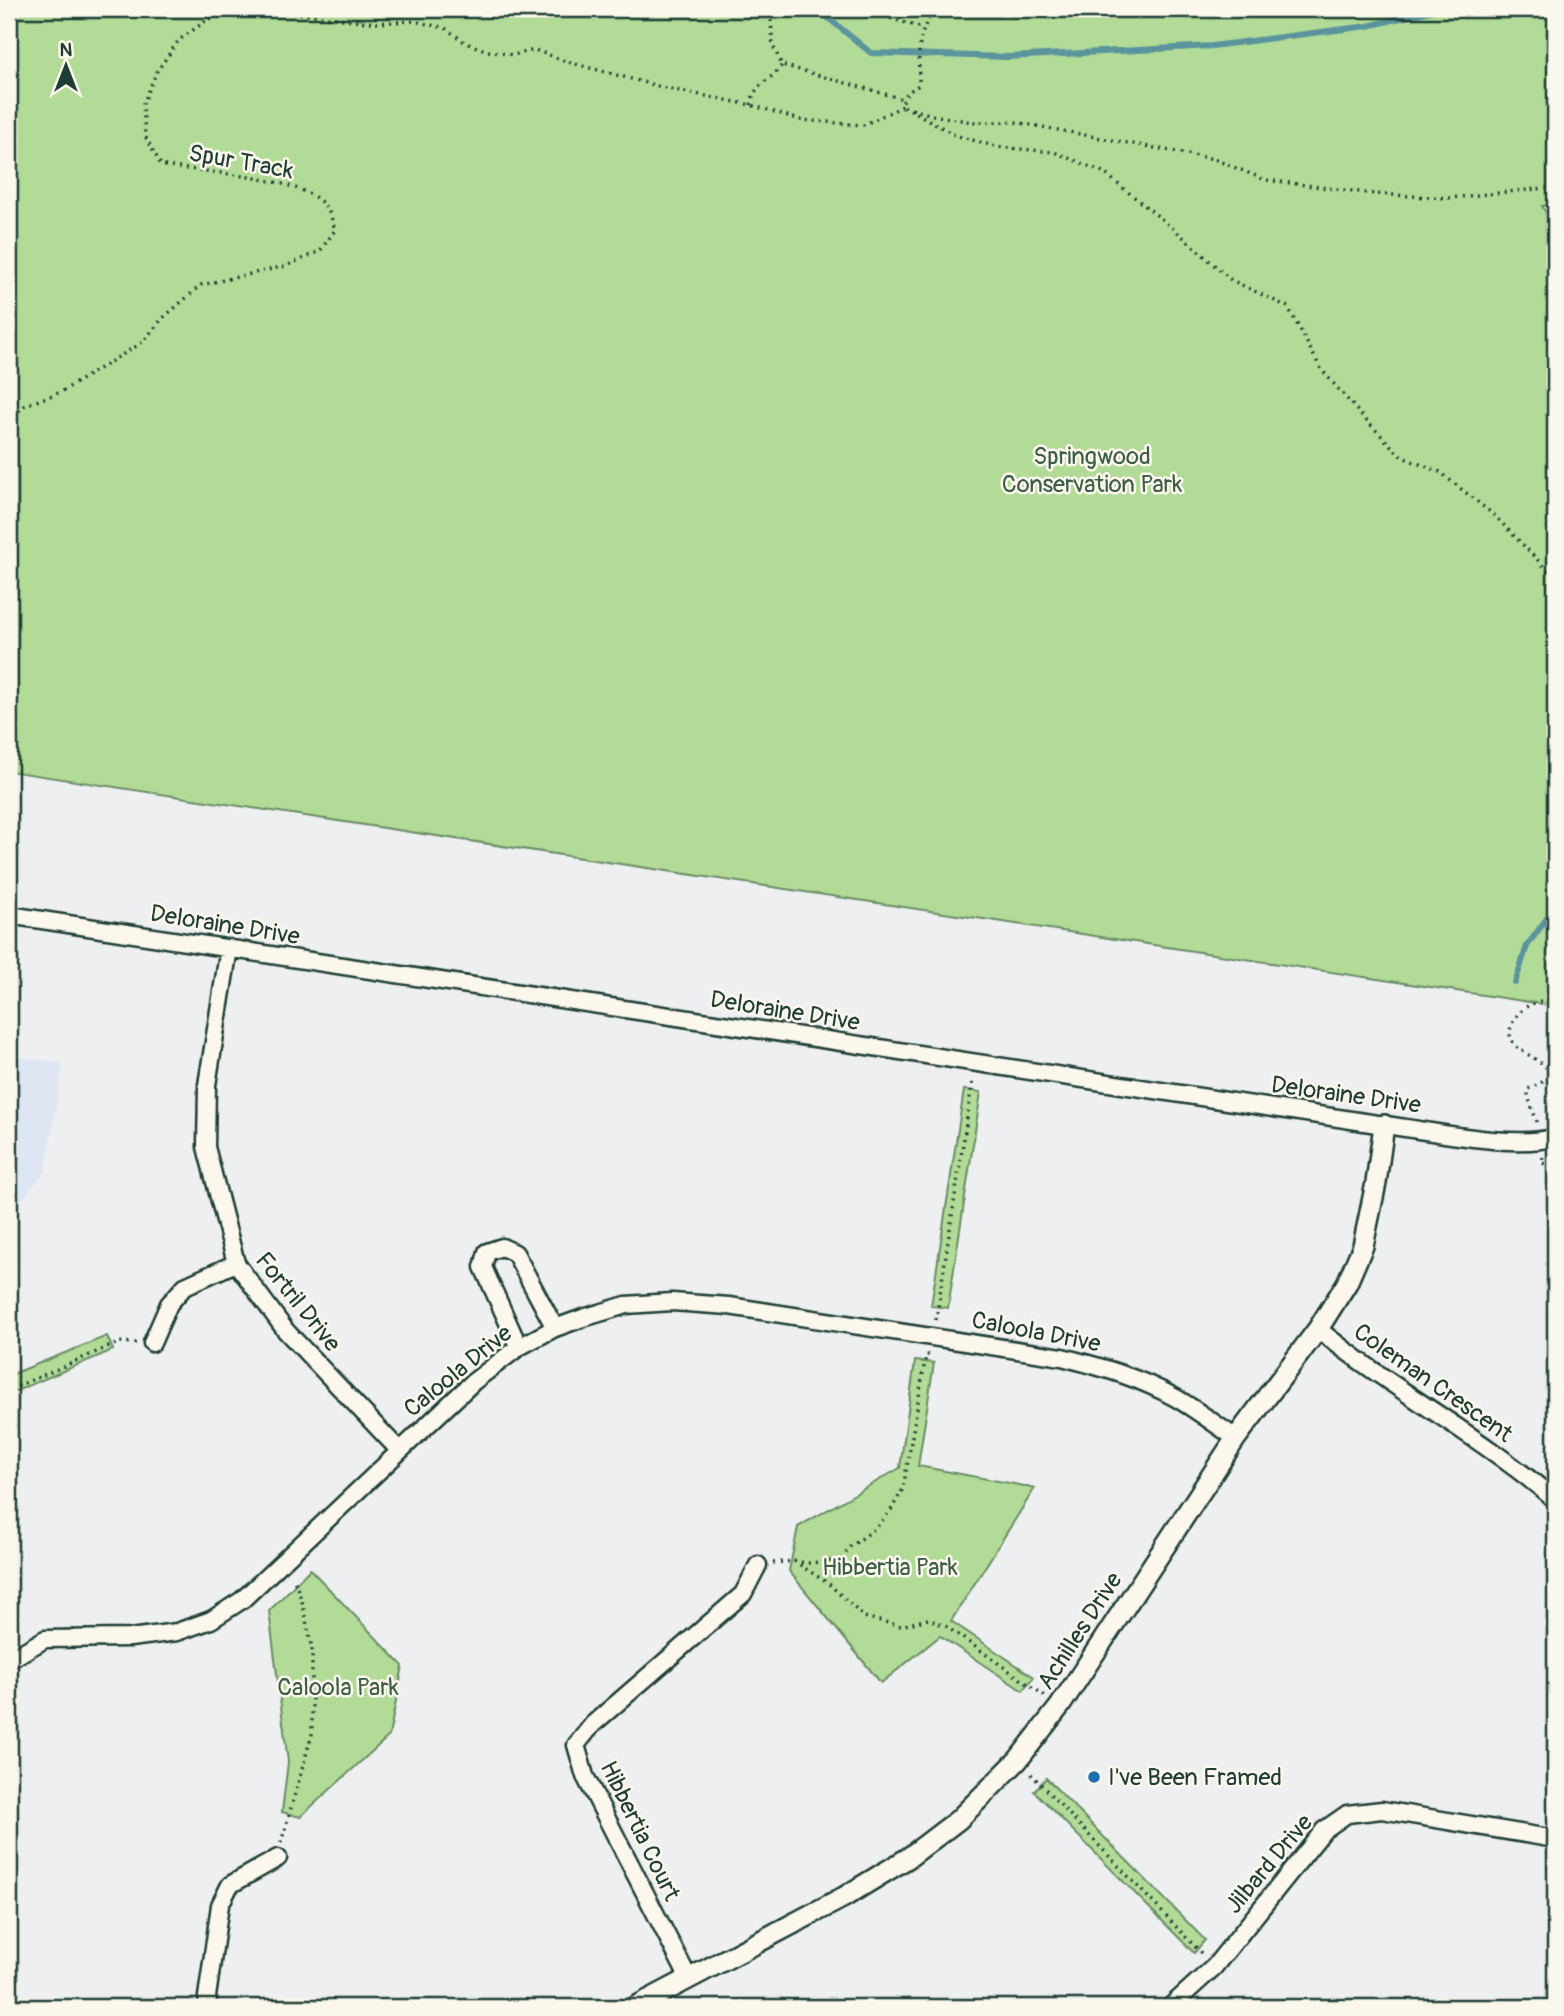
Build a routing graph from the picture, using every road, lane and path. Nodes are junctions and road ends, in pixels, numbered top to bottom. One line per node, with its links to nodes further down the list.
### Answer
1 (271, 9): 8 (path, Spur Track); 11 (path, Spur Track)
2 (762, 9): 6 (path)
3 (880, 9): 5 (path)
4 (966, 9): 5 (path)
5 (923, 27): 7 (path)
6 (782, 65): 7 (path); 8 (path)
7 (903, 99): 9 (path)
8 (751, 105): 9 (path, Spur Track)
9 (904, 106): 10 (path); 12 (path)
10 (1555, 187)
11 (9, 421)
12 (1555, 578)
13 (9, 915): 14 (street, Deloraine Drive)
14 (229, 948): 16 (street, Deloraine Drive); 18 (street, Fortril Drive)
15 (1555, 999): 17 (path)
16 (1384, 1125): 17 (street, Deloraine Drive); 20 (street, Achilles Drive)
17 (1549, 1140)
18 (236, 1263): 21 (street); 25 (street, Fortril Drive)
19 (555, 1328): 22 (street, Caloola Drive); 22 (street); 24 (street, Caloola Drive)
20 (1318, 1329): 24 (street, Achilles Drive); 26 (street, Coleman Crescent)
21 (152, 1343): 23 (path)
22 (519, 1347): 25 (street, Caloola Drive)
23 (11, 1389)
24 (1236, 1438): 30 (street, Achilles Drive)
25 (399, 1450): 27 (street, Caloola Drive)
26 (1555, 1500)
27 (286, 1558): 29 (street, Caloola Drive); 33 (path)
28 (758, 1565): 30 (path); 35 (street, Hibbertia Court)
29 (9, 1660)
30 (1060, 1706): 31 (street, Achilles Drive)
31 (1018, 1760): 34 (path); 35 (street, Achilles Drive)
32 (1555, 1839): 34 (street, Jilbard Drive)
33 (278, 1858): 36 (street)
34 (1214, 1967): 38 (street, Jilbard Drive)
35 (689, 1979): 37 (street, Achilles Drive)
36 (209, 2007)
37 (635, 2007)
38 (1170, 2007)

